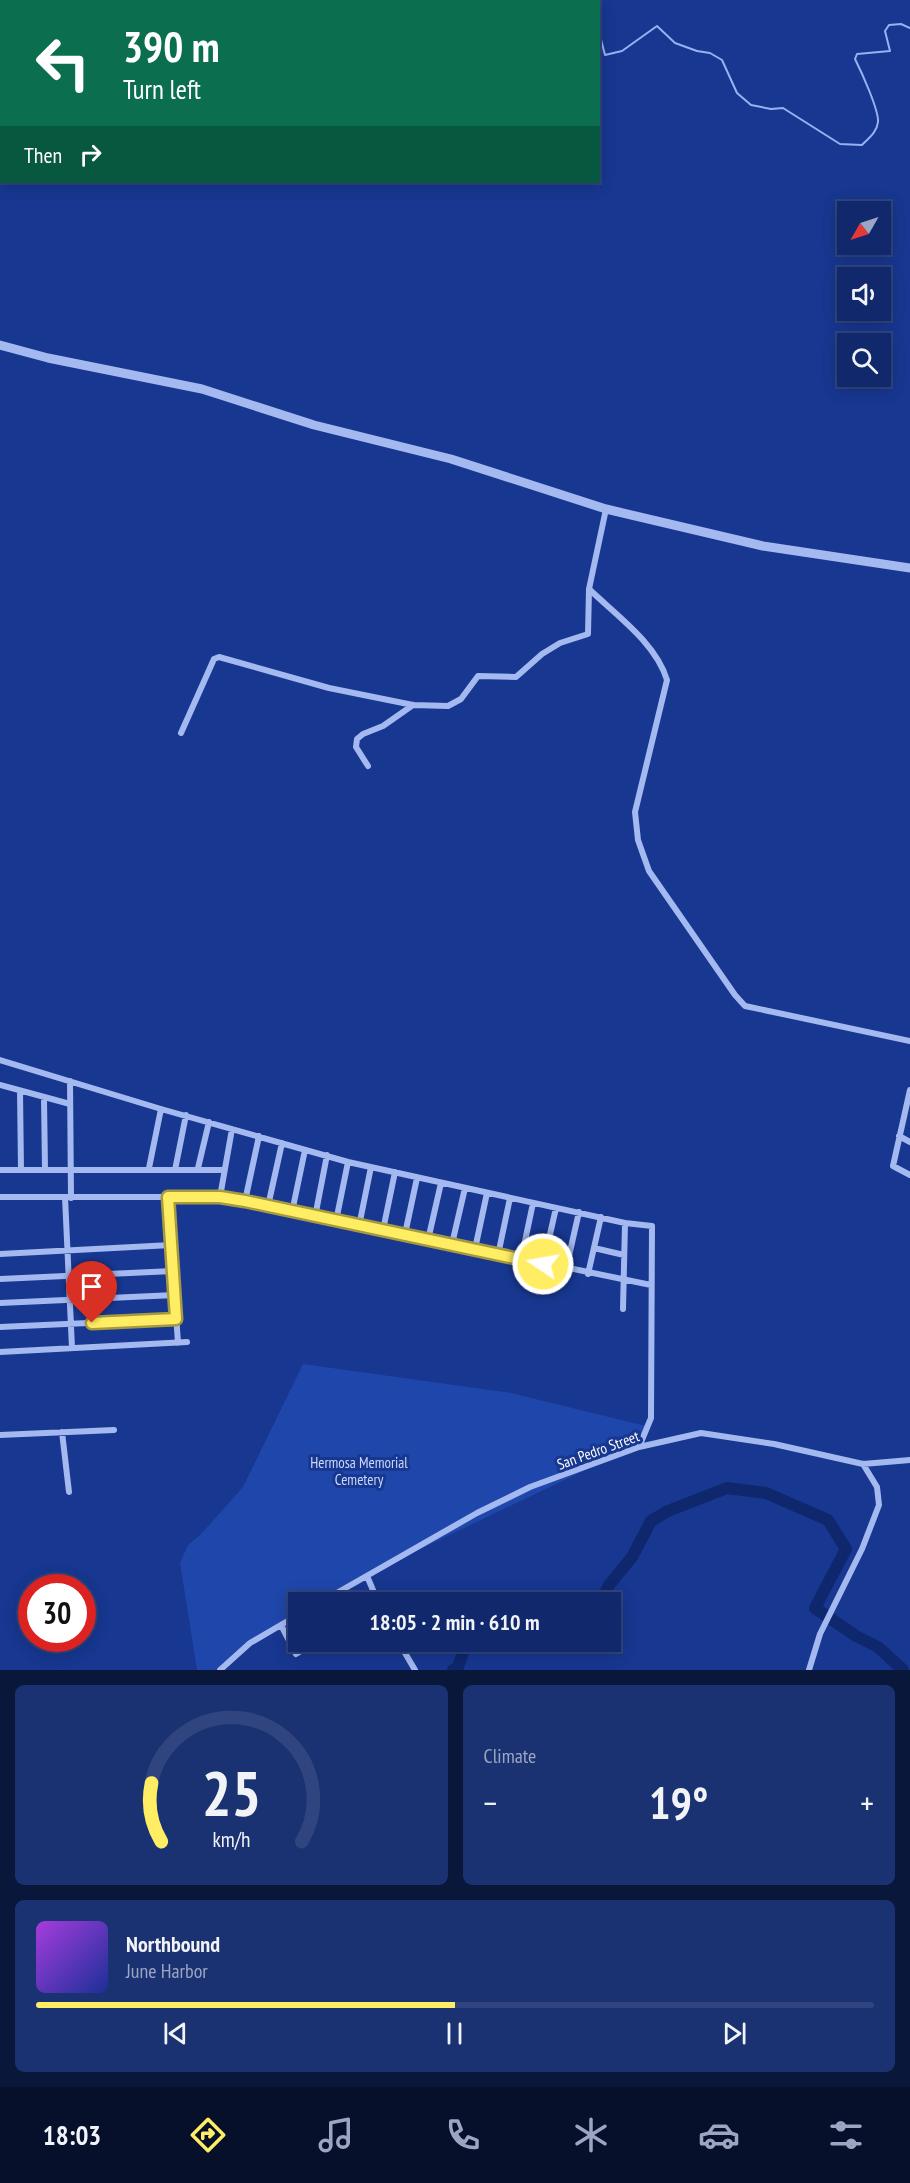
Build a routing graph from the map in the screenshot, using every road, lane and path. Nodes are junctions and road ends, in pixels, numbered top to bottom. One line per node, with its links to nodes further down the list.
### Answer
1 (0, 345): 2 (street)
2 (606, 509): 3 (street); 4 (street)
3 (910, 568)
4 (589, 589): 5 (street); 8 (street)
5 (413, 705): 6 (street); 7 (street)
6 (181, 733)
7 (368, 766)
8 (910, 1041)
9 (0, 1060): 10 (street)
10 (70, 1080): 15 (street); 16 (street)
11 (0, 1085): 13 (street)
12 (910, 1090): 21 (street)
13 (20, 1091): 14 (street); 31 (street)
14 (44, 1098): 15 (street); 32 (street)
15 (70, 1104): 33 (street)
16 (161, 1109): 17 (street); 28 (street)
17 (186, 1116): 18 (street); 34 (street)
18 (209, 1122): 19 (street); 29 (street)
19 (232, 1129): 20 (street); 35 (street)
20 (259, 1136): 23 (street); 47 (street)
21 (899, 1136): 22 (street); 37 (street)
22 (910, 1142)
23 (282, 1143): 24 (street); 49 (street)
24 (305, 1150): 25 (street); 51 (street)
25 (327, 1155): 26 (street); 53 (street)
26 (348, 1162): 27 (street); 55 (street)
27 (371, 1167): 36 (street); 57 (street)
28 (149, 1168): 33 (street); 34 (street)
29 (198, 1168): 34 (street); 35 (street)
30 (0, 1170): 31 (street)
31 (21, 1170): 32 (street)
32 (45, 1170): 33 (street)
33 (70, 1170): 45 (street)
34 (174, 1170)
35 (224, 1170): 44 (street)
36 (395, 1172): 38 (street); 58 (street)
37 (910, 1175)
38 (417, 1178): 39 (street); 59 (street)
39 (441, 1183): 40 (street); 60 (street)
40 (465, 1188): 41 (street); 61 (street)
41 (487, 1193): 46 (street); 64 (street)
42 (0, 1197): 45 (street)
43 (168, 1197): 44 (street); 45 (street); 62 (street)
44 (220, 1197): 47 (street)
45 (68, 1198): 65 (street)
46 (510, 1198): 48 (street); 67 (street)
47 (245, 1201): 49 (street)
48 (533, 1203): 50 (street); 69 (street)
49 (268, 1206): 51 (street)
50 (556, 1208): 52 (street); 70 (street)
51 (292, 1212): 53 (street)
52 (579, 1212): 54 (street); 71 (street)
53 (315, 1216): 55 (street)
54 (602, 1217): 56 (street); 63 (street)
55 (336, 1221): 57 (street)
56 (625, 1222): 68 (street); 77 (street)
57 (359, 1226): 58 (street)
58 (383, 1230): 59 (street)
59 (405, 1234): 60 (street)
60 (428, 1240): 61 (street)
61 (452, 1244): 64 (street)
62 (171, 1245): 65 (street); 72 (street)
63 (594, 1248): 68 (street); 73 (street)
64 (475, 1249): 67 (street)
65 (68, 1251): 66 (street); 74 (street)
66 (0, 1254)
67 (498, 1255): 69 (street)
68 (624, 1255): 76 (street)
69 (522, 1260): 70 (street)
70 (543, 1264): 71 (street)
71 (566, 1269): 73 (street)
72 (173, 1271): 74 (street); 78 (street)
73 (588, 1274): 76 (street)
74 (69, 1276): 75 (street); 79 (street)
75 (0, 1279)
76 (624, 1281): 77 (street); 81 (street)
77 (651, 1286): 92 (street)
78 (175, 1295): 79 (street); 82 (street)
79 (70, 1300): 80 (street); 83 (street)
80 (0, 1303)
81 (623, 1309)
82 (176, 1319): 83 (street); 86 (street)
83 (71, 1324): 84 (street); 87 (street)
84 (0, 1327)
85 (187, 1342): 86 (street)
86 (178, 1343): 87 (street)
87 (72, 1348): 88 (street)
88 (0, 1352)
89 (114, 1430): 90 (street)
90 (62, 1432): 91 (street); 95 (street)
91 (0, 1435)
92 (639, 1447): 94 (street, San Pedro Street); 96 (street, San Pedro Street)
93 (910, 1460): 94 (street, San Pedro Street)
94 (863, 1464): 105 (street)
95 (69, 1492)
96 (367, 1576): 97 (street, San Pedro Street); 98 (street)
97 (339, 1592)
98 (374, 1592)
99 (288, 1621): 100 (street)
100 (281, 1625): 101 (street); 103 (street)
101 (288, 1639)
102 (404, 1652): 104 (street)
103 (220, 1670)
104 (414, 1670)
105 (809, 1670)

